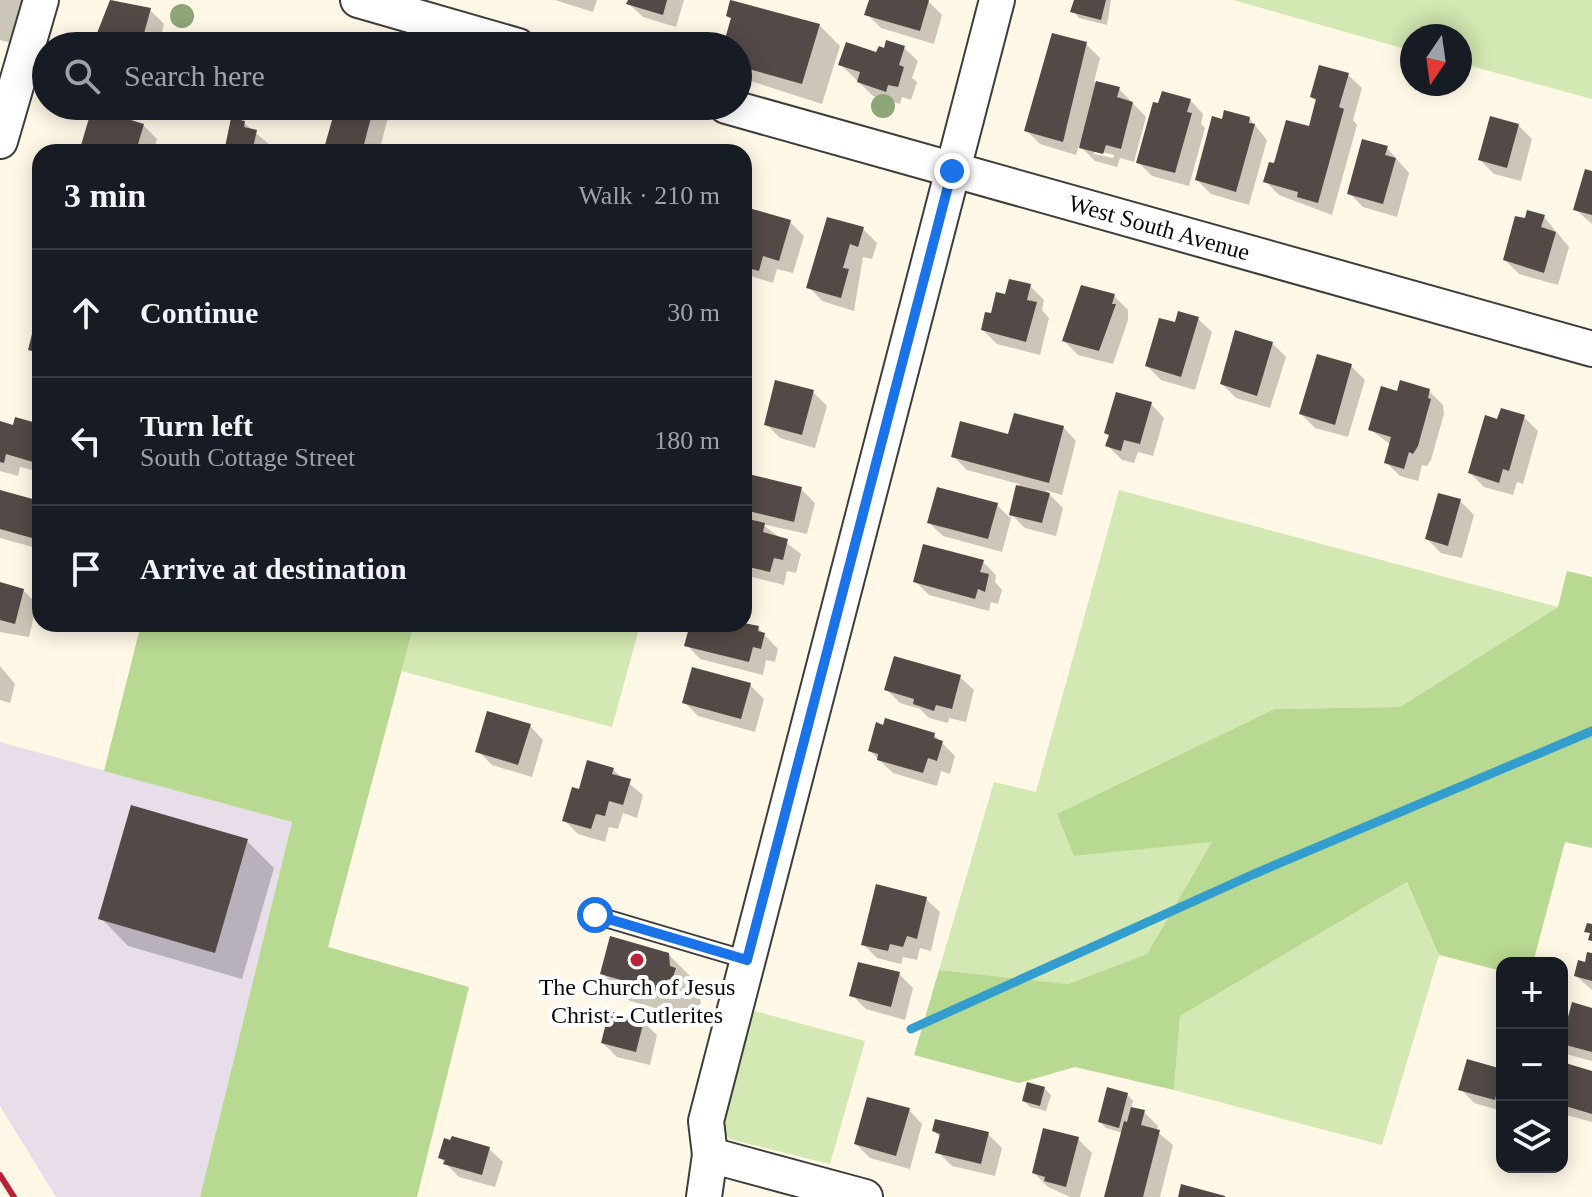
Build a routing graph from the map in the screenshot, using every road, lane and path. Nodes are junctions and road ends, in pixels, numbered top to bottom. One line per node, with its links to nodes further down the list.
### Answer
1 (41, 0): 6 (street)
2 (358, 0): 4 (street)
3 (997, 0): 7 (street)
4 (469, 32)
5 (752, 113): 7 (street, West South Avenue)
6 (0, 141)
7 (952, 171): 8 (street, West South Avenue); 10 (street)
8 (1592, 349)
9 (595, 915): 10 (lane)
10 (747, 960): 11 (street)
11 (710, 1155): 12 (street); 13 (street)
12 (704, 1197)
13 (865, 1197)

